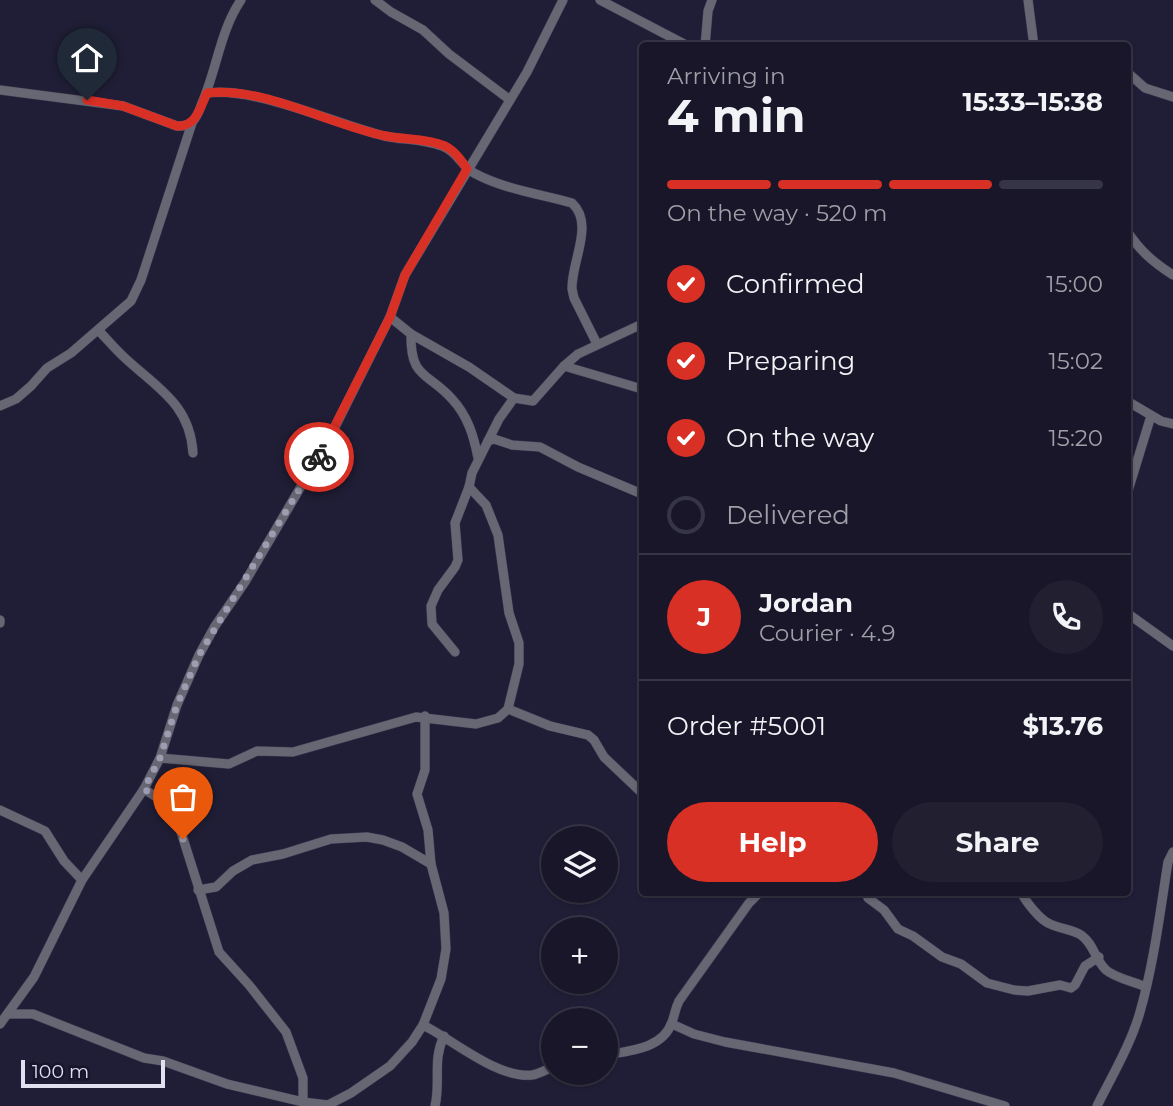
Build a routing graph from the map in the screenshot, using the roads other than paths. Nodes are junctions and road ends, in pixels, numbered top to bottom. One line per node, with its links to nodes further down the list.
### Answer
1 (241, 0): 12 (street)
2 (375, 0): 14 (street)
3 (563, 0): 14 (street)
4 (600, 0): 7 (street)
5 (712, 0): 8 (street)
6 (1028, 0): 9 (street)
7 (680, 42)
8 (705, 42)
9 (1034, 42)
10 (1131, 76): 13 (street)
11 (0, 90): 15 (street)
12 (207, 93): 15 (street); 16 (street)
13 (1173, 97)
14 (510, 100): 16 (street)
15 (192, 123): 21 (street)
16 (467, 169): 19 (street); 23 (street)
17 (1131, 237): 18 (street)
18 (1173, 275)
19 (390, 317): 22 (street); 42 (street)
20 (639, 325): 23 (street)
21 (98, 330): 28 (street); 32 (street)
22 (411, 334): 26 (street); 33 (street)
23 (597, 344): 24 (street)
24 (564, 366): 25 (street); 26 (street)
25 (639, 388)
26 (514, 398): 31 (street)
27 (1131, 403): 29 (street)
28 (0, 406)
29 (1152, 416): 30 (street); 34 (street)
30 (1173, 424)
31 (488, 441): 33 (street); 36 (street)
32 (193, 453)
33 (478, 458): 35 (street)
34 (1131, 482)
35 (470, 487): 39 (street); 40 (street)
36 (639, 493)
37 (1131, 616): 38 (street)
38 (1173, 646)
39 (454, 652)
40 (508, 709): 41 (street); 44 (street)
41 (425, 716): 42 (street); 47 (street)
42 (160, 758): 43 (street)
43 (144, 789): 48 (street); 49 (street)
44 (639, 790)
45 (0, 810): 48 (street)
46 (1173, 852): 54 (street)
47 (431, 864): 49 (street); 60 (street)
48 (82, 880): 57 (street)
49 (198, 890): 64 (street)
50 (757, 896): 59 (street)
51 (867, 896): 55 (street)
52 (1023, 896): 55 (street)
53 (1173, 904): 54 (street)
54 (1160, 910): 56 (street)
55 (1098, 957): 56 (street)
56 (1146, 987): 68 (street)
57 (9, 1014): 58 (street); 64 (street)
58 (0, 1024)
59 (672, 1024): 62 (street); 67 (street)
60 (423, 1025): 61 (street); 65 (street)
61 (444, 1036): 63 (street); 66 (street)
62 (618, 1053)
63 (541, 1072)
64 (303, 1102): 65 (street)
65 (328, 1106)
66 (435, 1106)
67 (1005, 1106)
68 (1097, 1106)

